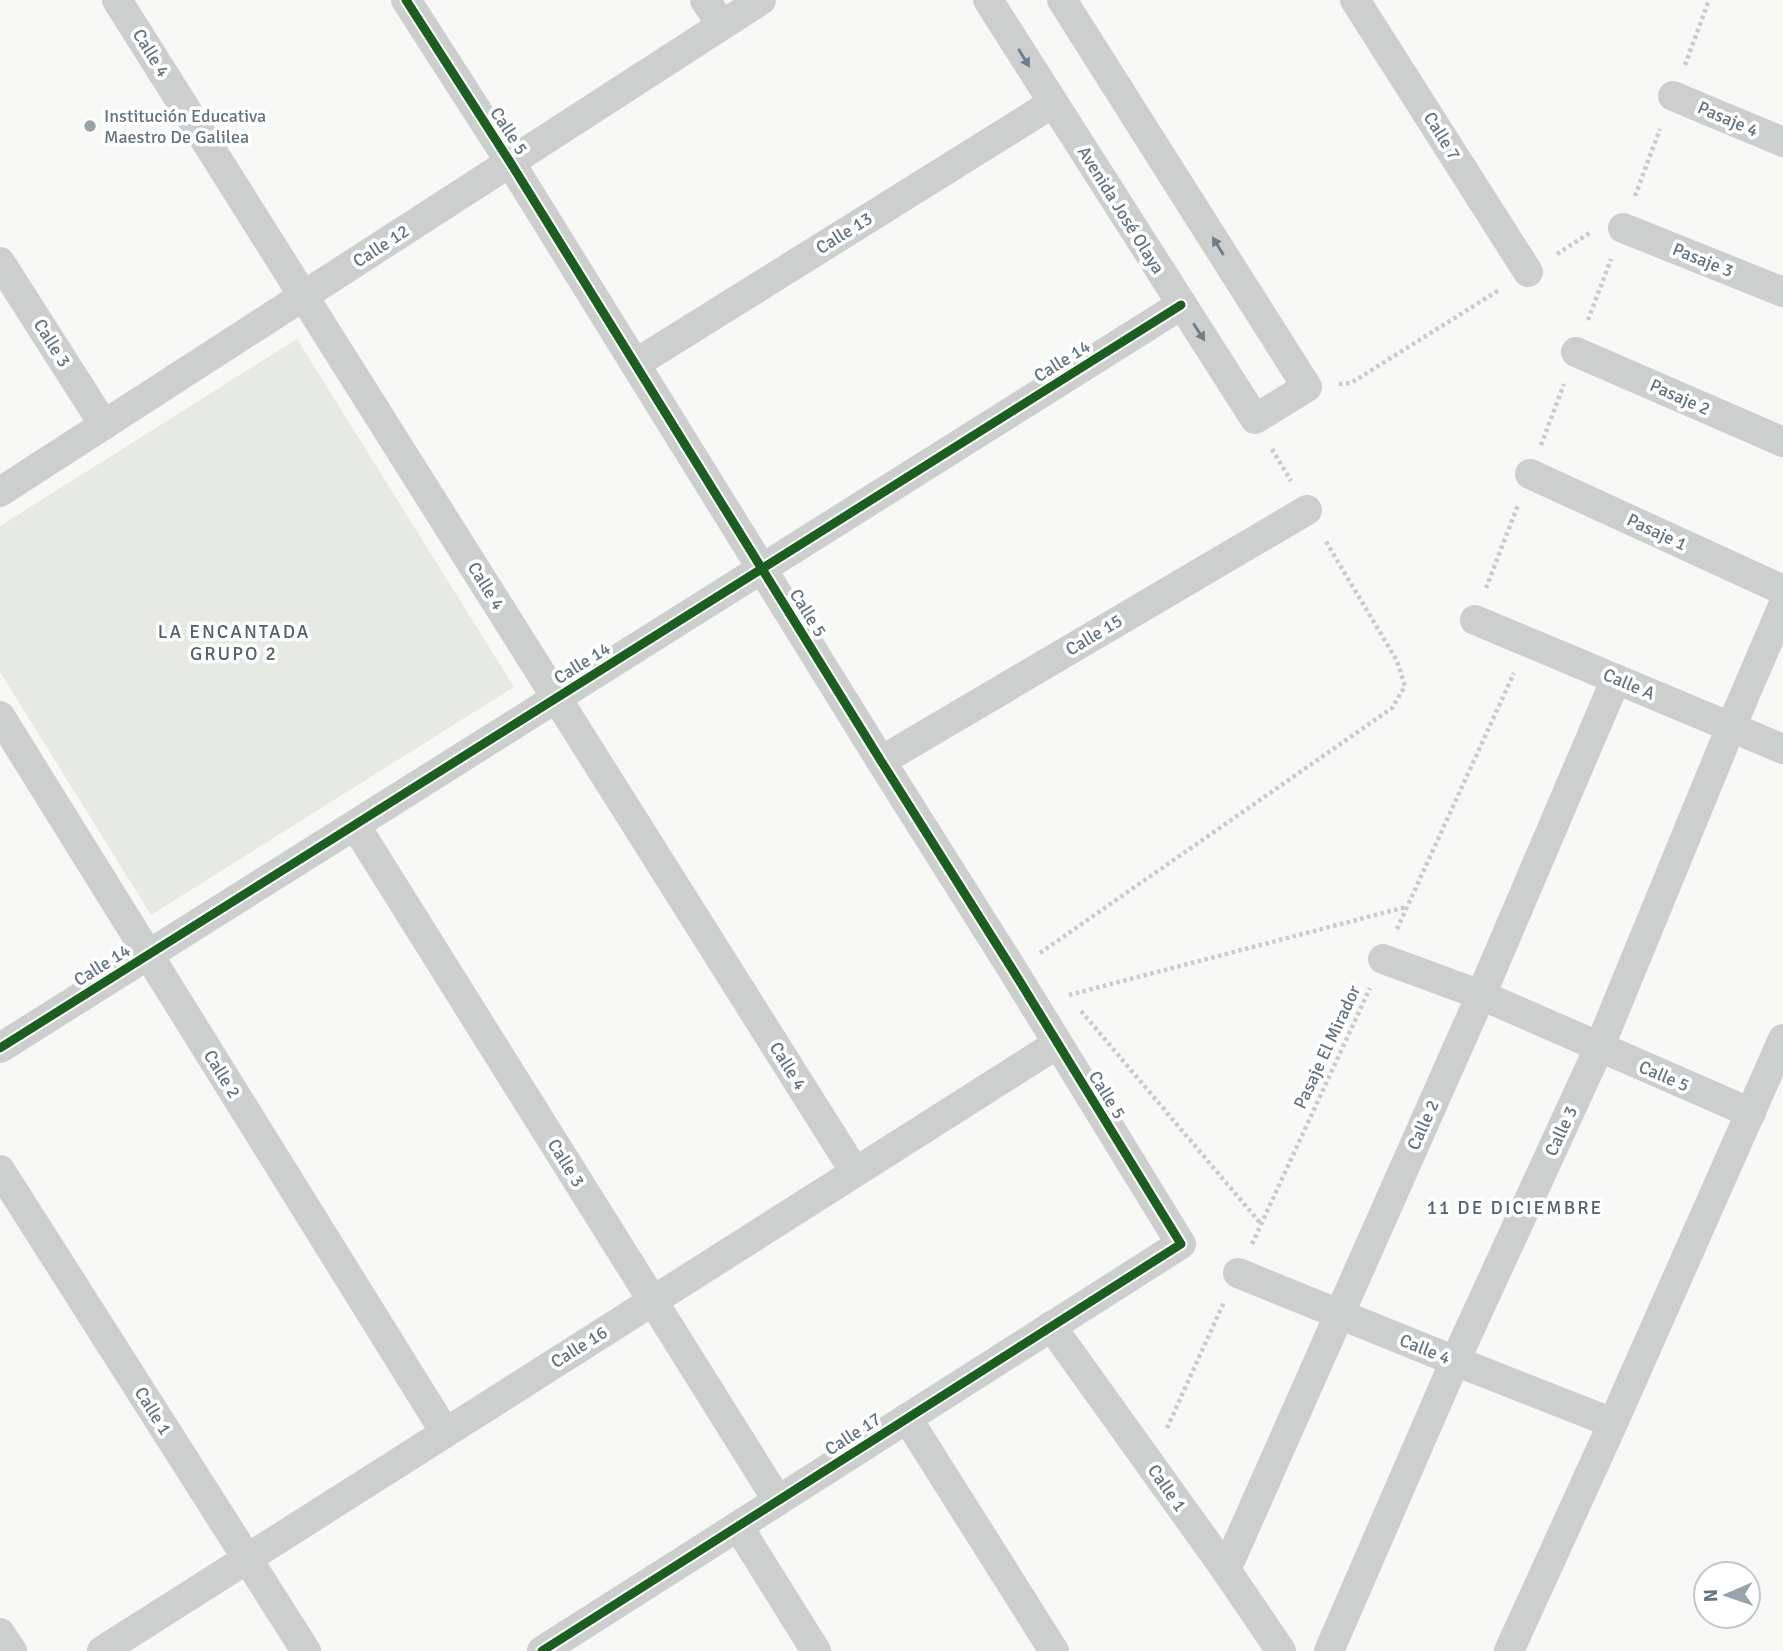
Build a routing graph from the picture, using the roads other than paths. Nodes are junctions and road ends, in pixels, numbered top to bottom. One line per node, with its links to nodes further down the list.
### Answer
1 (117, 0): 17 (street, Calle 4)
2 (406, 0): 12 (street, Calle 5)
3 (705, 0): 8 (street)
4 (761, 0): 8 (street, Calle 12)
5 (988, 0): 10 (street, Avenida José Olaya, one-way to 10)
6 (1062, 0): 18 (street, Avenida José Olaya, one-way to 6)
7 (1355, 0): 15 (street, Calle 7)
8 (722, 25): 12 (street, Calle 12)
9 (1673, 96): 11 (street, Pasaje 4)
10 (1053, 103): 18 (street, Avenida José Olaya); 20 (street, Calle 13)
11 (1783, 142)
12 (510, 162): 17 (street, Calle 12); 20 (street, Calle 5)
13 (1610, 228): 16 (street, Pasaje 3)
14 (0, 262): 21 (street, Calle 3)
15 (1528, 272)
16 (1783, 292)
17 (304, 296): 21 (street, Calle 12); 31 (street, Calle 4)
18 (1181, 304): 26 (street, Calle 14)
19 (1576, 352): 22 (street, Pasaje 2)
20 (635, 364): 26 (street, Calle 5)
21 (104, 425): 24 (street, Calle 12)
22 (1783, 442)
23 (1530, 474): 27 (street, Pasaje 1)
24 (0, 492)
25 (1307, 509): 36 (street, Calle 15)
26 (762, 568): 31 (street, Calle 14); 36 (street, Calle 5)
27 (1783, 590)
28 (1783, 606): 33 (street, Calle 3)
29 (1475, 620): 30 (street, Calle A)
30 (1616, 679): 33 (street, Calle A); 40 (street, Calle 2)
31 (556, 697): 37 (street, Calle 14); 47 (street, Calle 4)
32 (0, 716): 35 (street, Calle 2)
33 (1731, 727): 34 (street, Calle A); 44 (street, Calle 3)
34 (1783, 749)
35 (12, 760): 38 (street, Calle 2)
36 (881, 761): 42 (street, Calle 5)
37 (355, 825): 38 (street, Calle 14); 50 (street, Calle 3)
38 (148, 955): 43 (street, Calle 14); 56 (street, Calle 2)
39 (1382, 959): 40 (street, Calle 5)
40 (1481, 995): 44 (street, Calle 5); 51 (street, Calle 2)
41 (1783, 1039): 45 (street)
42 (1057, 1044): 47 (street, Calle 16); 48 (street, Calle 5)
43 (0, 1048)
44 (1599, 1048): 45 (street, Calle 5); 53 (street, Calle 3)
45 (1751, 1113): 55 (street)
46 (0, 1171): 59 (street, Calle 1)
47 (855, 1172): 50 (street, Calle 16)
48 (1181, 1244): 52 (street, Calle 17)
49 (1238, 1273): 51 (street, Calle 4)
50 (652, 1300): 56 (street, Calle 16); 57 (street, Calle 3)
51 (1339, 1314): 53 (street, Calle 4); 60 (street, Calle 2)
52 (1051, 1326): 54 (street, Calle 17); 60 (street, Calle 1)
53 (1455, 1361): 55 (street, Calle 4); 69 (street, Calle 3)
54 (907, 1418): 57 (street, Calle 17); 67 (street)
55 (1613, 1423): 70 (street)
56 (445, 1432): 59 (street, Calle 16)
57 (778, 1501): 58 (street, Calle 17)
58 (738, 1526): 62 (street, Calle 17); 66 (street)
59 (246, 1558): 64 (street, Calle 16); 65 (street, Calle 1)
60 (1226, 1570): 68 (street, Calle 1)
61 (0, 1633): 63 (street)
62 (560, 1646)
63 (12, 1651)
64 (102, 1651)
65 (306, 1651)
66 (816, 1651)
67 (1054, 1651)
68 (1281, 1651)
69 (1329, 1651)
70 (1509, 1651)

